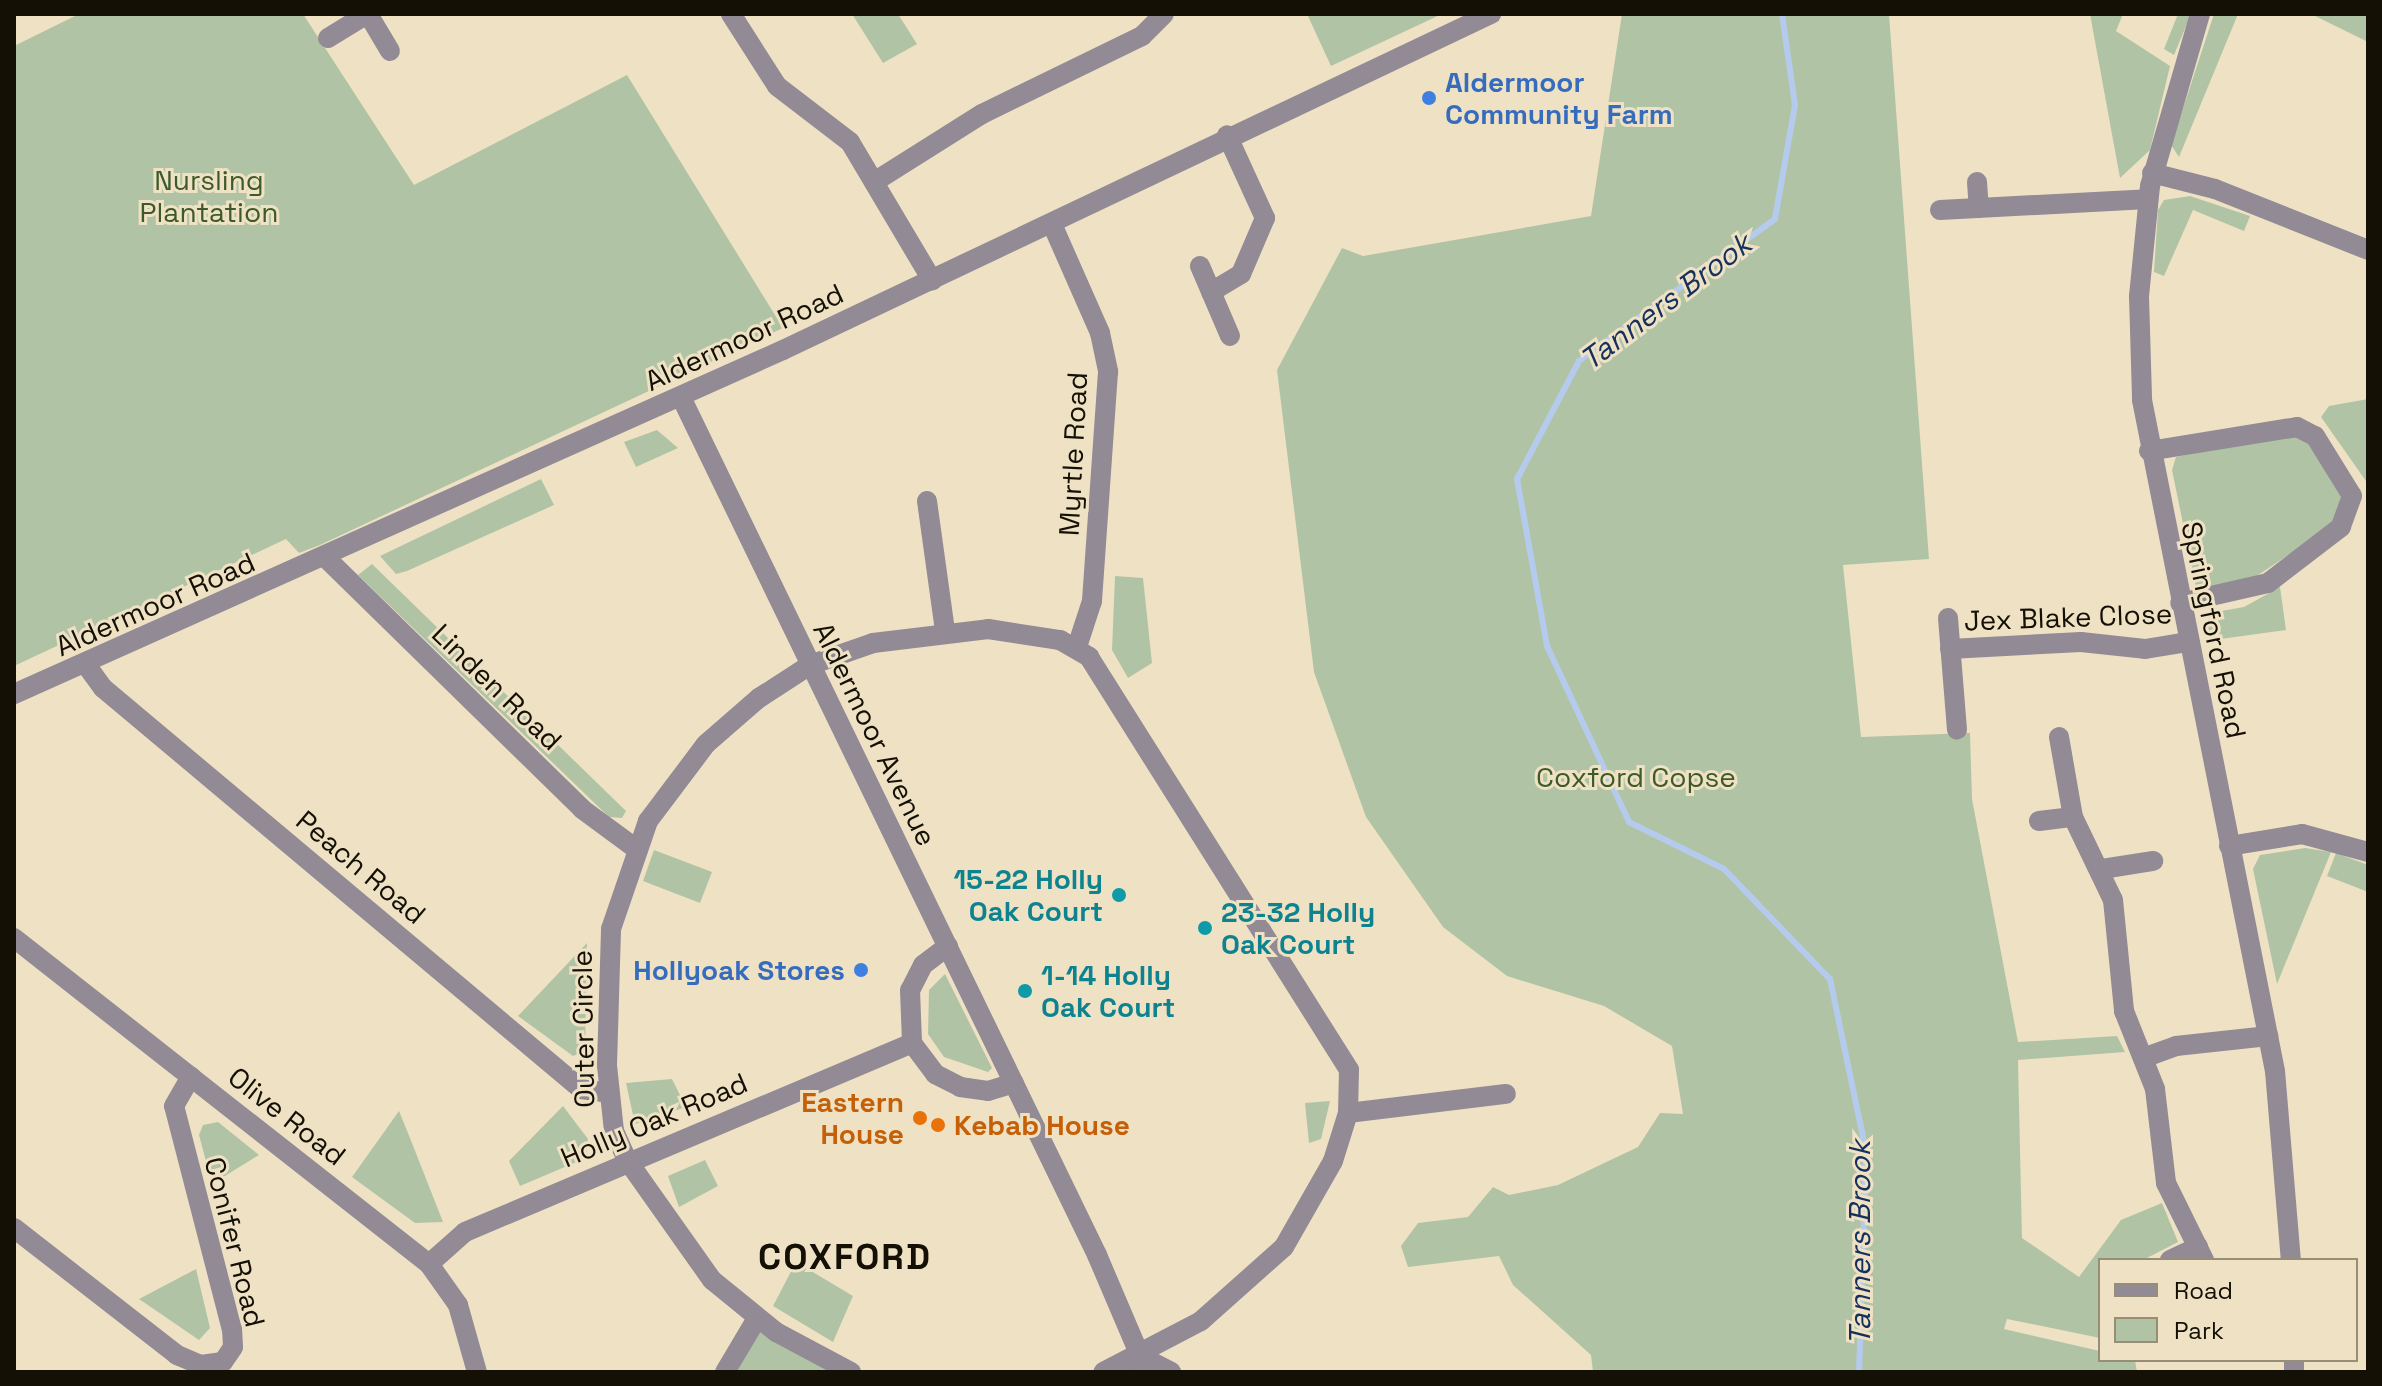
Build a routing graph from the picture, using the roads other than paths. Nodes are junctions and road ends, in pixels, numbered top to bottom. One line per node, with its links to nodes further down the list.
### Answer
1 (367, 14): 6 (street); 7 (street)
2 (731, 14): 10 (street)
3 (1164, 14): 10 (street)
4 (1491, 14): 8 (street, Aldermoor Road)
5 (2200, 14): 9 (street, Springford Road)
6 (328, 38)
7 (390, 51)
8 (1227, 135): 15 (street, Aldermoor Road); 19 (street)
9 (2152, 173): 12 (street, Springford Road); 16 (street)
10 (874, 182): 18 (street)
11 (1977, 182): 13 (street)
12 (2148, 199): 13 (street); 22 (street, Springford Road)
13 (1979, 208): 14 (street)
14 (1940, 210)
15 (1052, 224): 18 (street, Aldermoor Road); 29 (street, Myrtle Road)
16 (2368, 250)
17 (1200, 266): 19 (street)
18 (932, 280): 21 (street, Aldermoor Road)
19 (1211, 292): 20 (street)
20 (1230, 336)
21 (681, 397): 24 (street, Aldermoor Road); 31 (street, Aldermoor Avenue)
22 (2149, 451): 25 (street, Springford Road); 25 (street)
23 (927, 501): 27 (street)
24 (326, 558): 32 (street, Aldermoor Road); 39 (street, Linden Road)
25 (2180, 603): 28 (street, Springford Road)
26 (1948, 618): 30 (street, Jex Blake Close)
27 (945, 631): 29 (street, Outer Circle); 31 (street, Outer Circle)
28 (2188, 642): 30 (street, Jex Blake Close); 38 (street, Springford Road)
29 (1077, 647): 52 (street)
30 (1950, 649): 34 (street, Jex Blake Close)
31 (810, 665): 39 (street, Outer Circle); 44 (street, Aldermoor Avenue)
32 (87, 666): 33 (street, Aldermoor Road); 50 (street, Peach Road)
33 (14, 694)
34 (1957, 730)
35 (2059, 737): 36 (street)
36 (2073, 817): 37 (street); 42 (street)
37 (2039, 821)
38 (2229, 846): 40 (street); 45 (street, Springford Road)
39 (635, 848): 50 (street, Outer Circle)
40 (2368, 852)
41 (2153, 861): 42 (street)
42 (2102, 869): 47 (street)
43 (14, 938): 48 (street, Olive Road)
44 (948, 946): 46 (street); 49 (street, Aldermoor Avenue)
45 (2268, 1036): 47 (street); 57 (street, Springford Road)
46 (912, 1043): 49 (street); 53 (street, Holly Oak Road)
47 (2143, 1058): 55 (street)
48 (191, 1076): 54 (street, Conifer Road); 58 (street, Olive Road)
49 (1014, 1083): 60 (street, Aldermoor Avenue)
50 (609, 1093): 53 (street, Outer Circle)
51 (1506, 1094): 52 (street)
52 (1348, 1113): 60 (street)
53 (627, 1160): 58 (street, Holly Oak Road); 59 (street, Outer Circle)
54 (14, 1228)
55 (2201, 1254): 56 (street)
56 (2180, 1258)
57 (2291, 1258)
58 (429, 1264): 62 (street, Olive Road)
59 (757, 1318): 61 (street, Outer Circle); 63 (street)
60 (1138, 1364): 64 (street); 65 (street)
61 (837, 1369)
62 (477, 1372)
63 (725, 1372)
64 (1103, 1372)
65 (1171, 1372)

